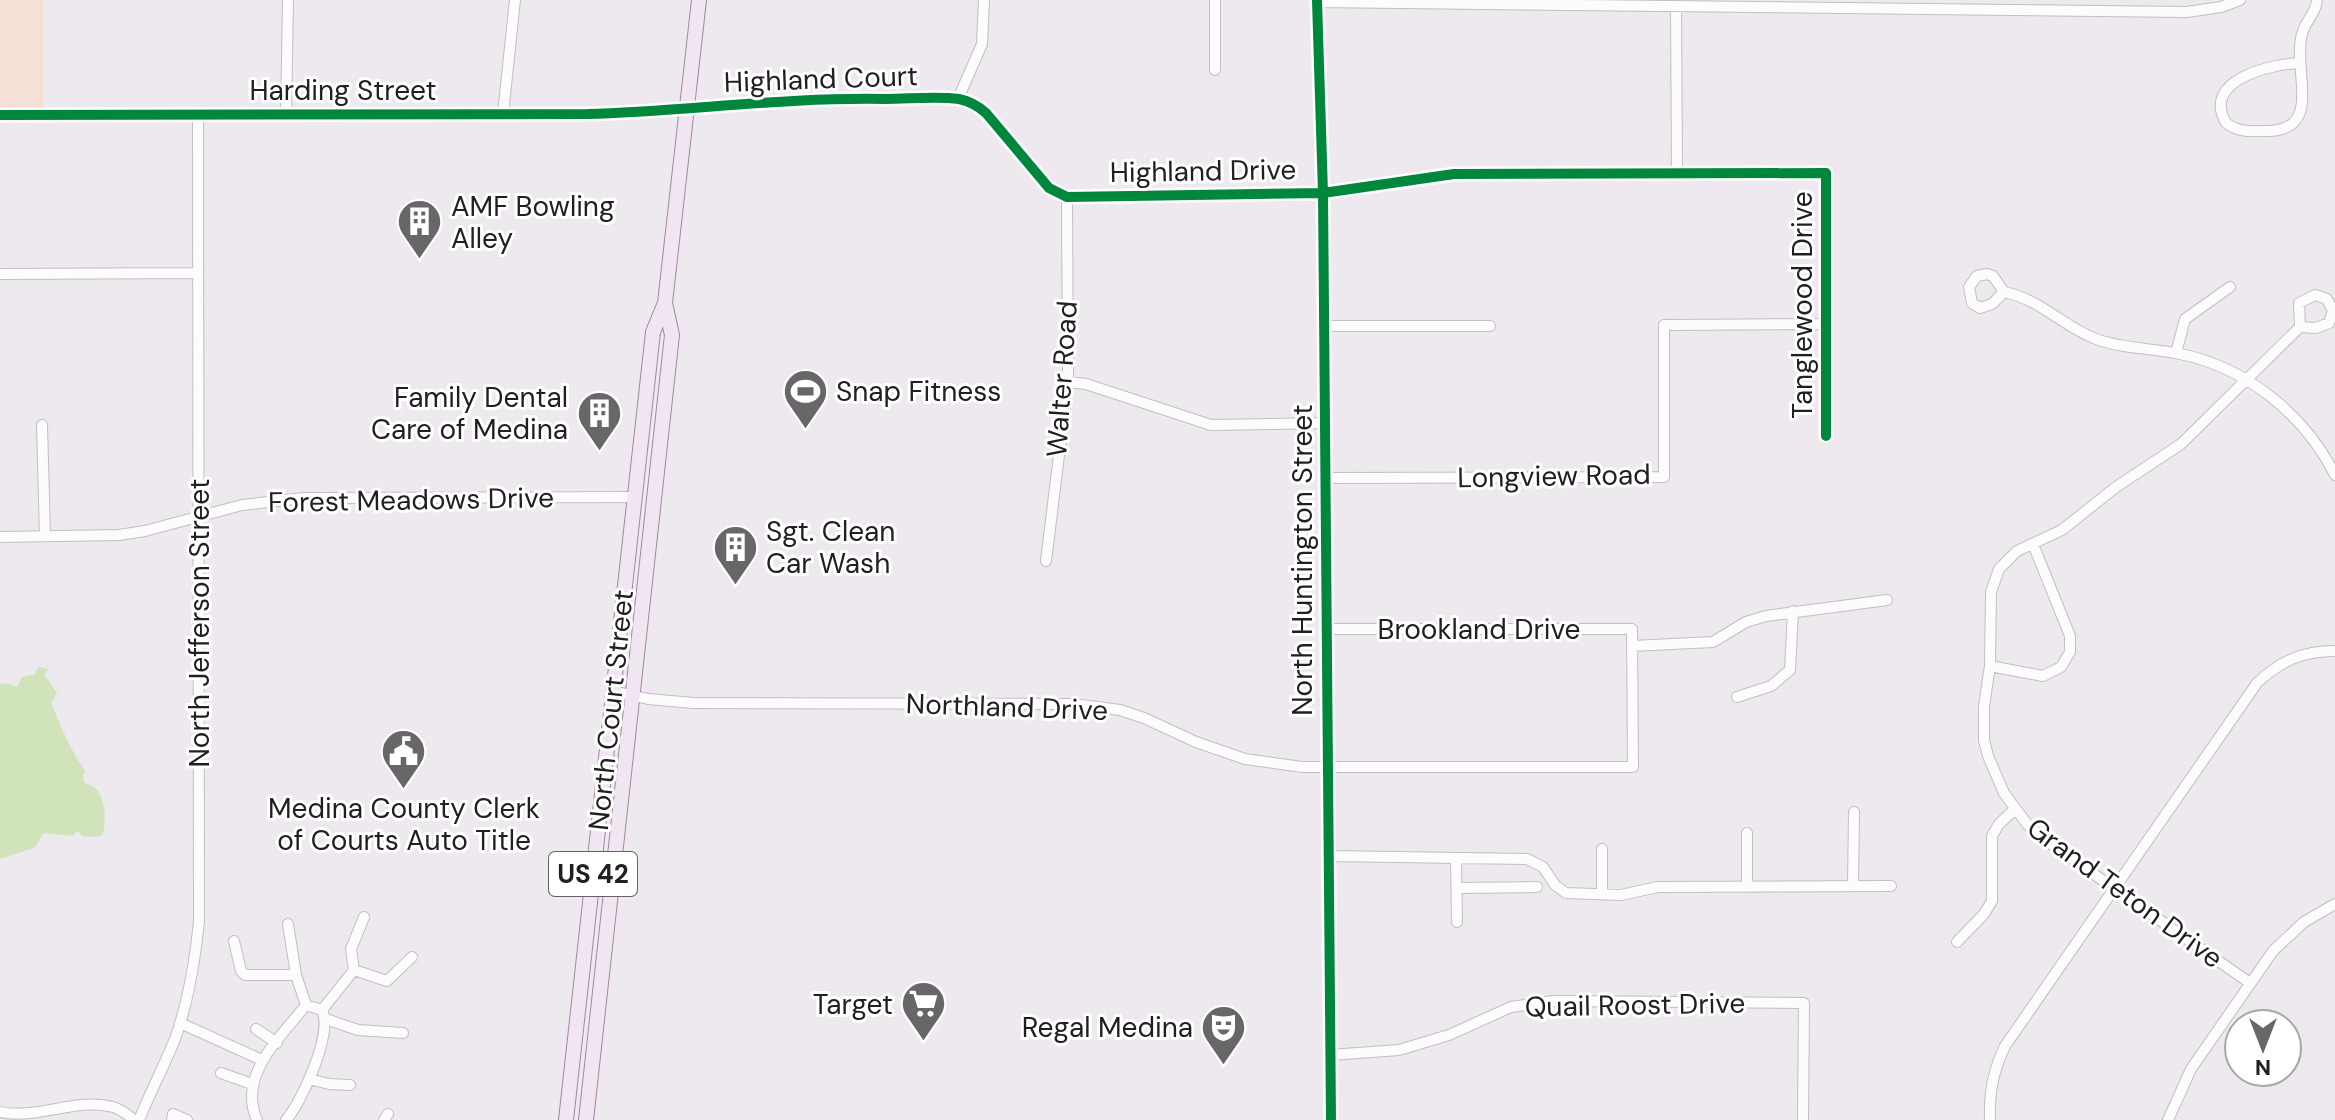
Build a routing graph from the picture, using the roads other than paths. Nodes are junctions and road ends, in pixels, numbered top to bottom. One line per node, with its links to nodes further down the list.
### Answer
1 (288, 0): 18 (street)
2 (515, 0): 15 (street)
3 (699, 0): 14 (main road, North Court Street / US 42)
4 (984, 0): 13 (street)
5 (1215, 0): 12 (street)
6 (2240, 0): 9 (street)
7 (2317, 0): 11 (street)
8 (1317, 1): 10 (street); 21 (street, North Huntington Street)
9 (1915, 4): 10 (street)
10 (1676, 6): 20 (street)
11 (2300, 63): 11 (street)
12 (1215, 70)
13 (958, 99): 14 (street, Highland Court); 22 (street)
14 (687, 109): 15 (street, Harding Street); 27 (main road, North Court Street / US 42)
15 (503, 114): 18 (street, Harding Street)
16 (0, 115): 17 (street, Harding Street)
17 (198, 115): 18 (street, Harding Street); 23 (street, North Jefferson Street)
18 (286, 115)
19 (1826, 173): 20 (street, Highland Drive); 28 (street, Tanglewood Drive)
20 (1677, 174): 21 (street, Highland Drive)
21 (1323, 193): 22 (street, Highland Drive); 29 (street, North Huntington Street)
22 (1067, 197): 34 (street, Walter Road)
23 (198, 273): 24 (street); 41 (street, North Jefferson Street)
24 (0, 274)
25 (2230, 287): 32 (street)
26 (2004, 292): 32 (street)
27 (665, 303): 40 (main road, North Court Street / US 42); 53 (main road, North Court Street / US 42)
28 (1826, 324): 37 (street, Tanglewood Drive); 39 (street, Longview Road)
29 (1324, 326): 30 (street); 35 (street, North Huntington Street)
30 (1490, 326)
31 (2300, 327): 33 (street, Grand Teton Drive)
32 (2176, 353): 33 (street)
33 (2247, 380): 38 (street); 44 (street, Grand Teton Drive)
34 (1068, 382): 35 (street); 45 (street, Walter Road)
35 (1325, 423): 39 (street, North Huntington Street)
36 (42, 425): 42 (street)
37 (1826, 436)
38 (2335, 475)
39 (1325, 478): 48 (street, North Huntington Street)
40 (634, 497): 41 (street, Forest Meadows Drive); 52 (main road, North Court Street / US 42)
41 (199, 517): 42 (street, Forest Meadows Drive); 81 (street, North Jefferson Street)
42 (45, 536): 43 (street, Forest Meadows Drive)
43 (0, 537)
44 (2033, 544): 51 (street, Grand Teton Drive); 51 (street)
45 (1046, 561)
46 (1887, 600): 47 (street)
47 (1793, 611): 49 (street); 54 (street)
48 (1327, 629): 49 (street, Brookland Drive); 55 (street, North Huntington Street)
49 (1632, 646): 55 (street, Northland Drive)
50 (2335, 651): 67 (street)
51 (1990, 666): 56 (street, Grand Teton Drive)
52 (613, 691): 53 (street, Northland Drive); 97 (main road, North Court Street / US 42)
53 (634, 696): 55 (street, Northland Drive); 98 (main road, North Court Street / US 42)
54 (1737, 697)
55 (1328, 768): 60 (street, North Huntington Street)
56 (2015, 809): 67 (street, Grand Teton Drive); 74 (street)
57 (1854, 812): 63 (street)
58 (1747, 833): 62 (street)
59 (1602, 849): 68 (street)
60 (1329, 856): 61 (street); 85 (street, North Huntington Street)
61 (1456, 858): 66 (street); 68 (street)
62 (1747, 886): 63 (street); 68 (street)
63 (1853, 886): 64 (street)
64 (1891, 886)
65 (1537, 887): 66 (street)
66 (1456, 888): 71 (street)
67 (2114, 889): 78 (street, Grand Teton Drive); 101 (street)
68 (1602, 895)
69 (2335, 904): 78 (street)
70 (364, 917): 76 (street)
71 (1457, 922)
72 (288, 924): 77 (street)
73 (234, 941): 77 (street)
74 (1957, 942)
75 (412, 957): 76 (street)
76 (354, 970): 80 (street)
77 (296, 975): 79 (street)
78 (2250, 983): 102 (street)
79 (306, 1005): 80 (street); 84 (street)
80 (324, 1014): 83 (street); 88 (street)
81 (180, 1023): 86 (street); 93 (street, North Jefferson Street)
82 (256, 1029): 84 (street)
83 (403, 1033)
84 (277, 1043): 86 (street)
85 (1330, 1055): 99 (street, North Huntington Street); 100 (street, Quail Roost Drive)
86 (262, 1060): 89 (street)
87 (221, 1073): 89 (street)
88 (309, 1079): 90 (street); 92 (street)
89 (252, 1084): 96 (street)
90 (350, 1085)
91 (0, 1112): 93 (street)
92 (290, 1119)
93 (137, 1120)
94 (172, 1120): 95 (street)
95 (187, 1120)
96 (257, 1120)
97 (566, 1120)
98 (586, 1120)
99 (1331, 1120)
100 (1803, 1120)
101 (1990, 1120)
102 (2168, 1120)

